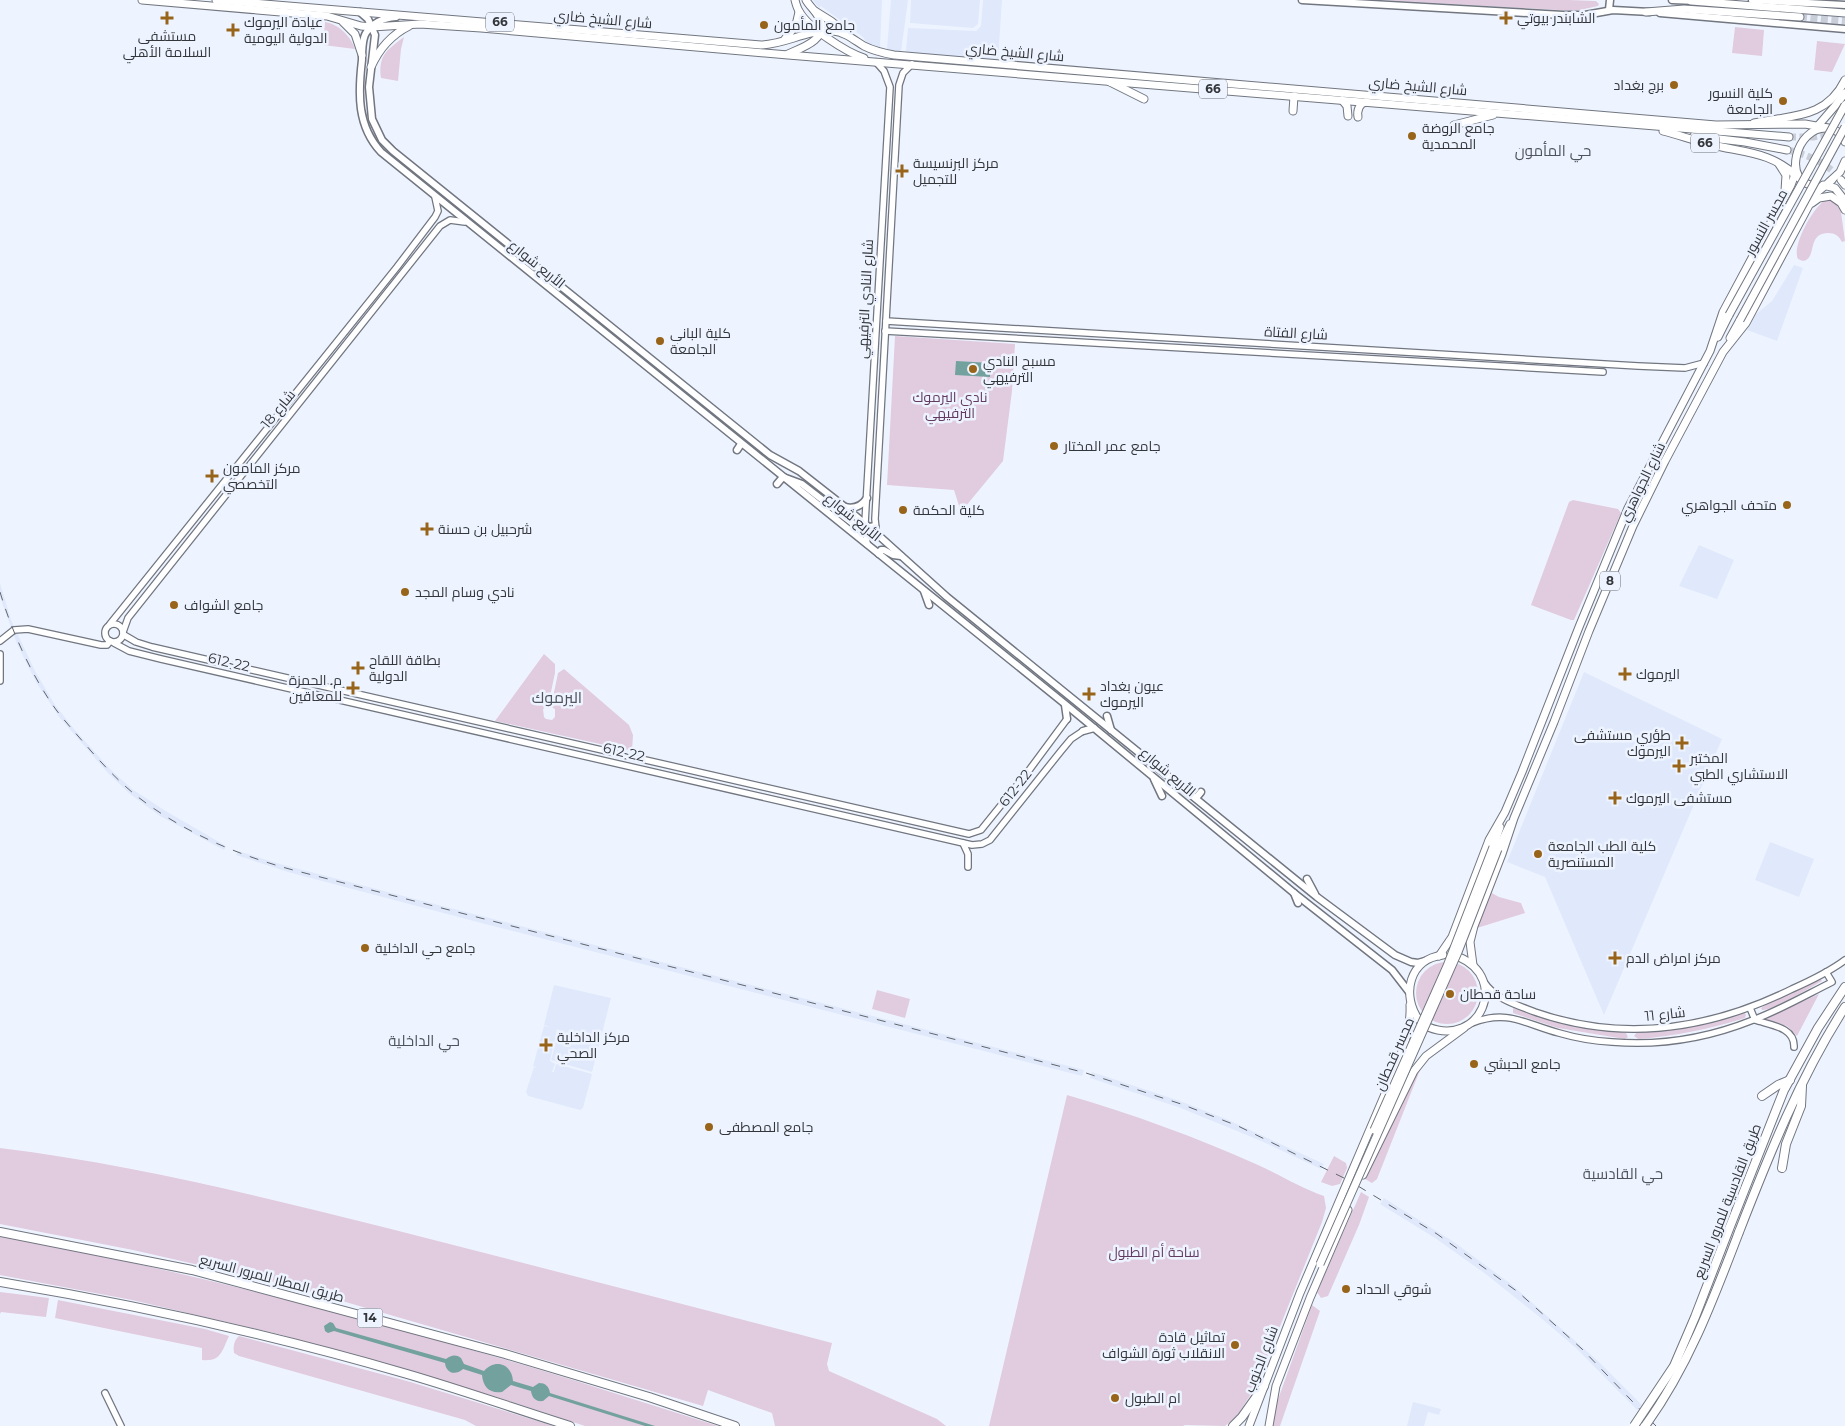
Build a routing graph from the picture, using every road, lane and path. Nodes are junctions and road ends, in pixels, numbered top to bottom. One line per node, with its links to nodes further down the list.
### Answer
1 (142, 0): 21 (main road, شارع الشيخ ضاري / 66)
2 (216, 0): 14 (main road, شارع الشيخ ضاري / 66)
3 (795, 0): 16 (main road)
4 (806, 0): 15 (main road)
5 (1302, 0): 6 (main road)
6 (1319, 0): 13 (main road)
7 (1610, 0): 13 (main road)
8 (1672, 0): 11 (main road)
9 (1704, 0): 11 (main road)
10 (1752, 0): 12 (main road)
11 (1691, 1): 18 (main road)
12 (1843, 5)
13 (1609, 10): 17 (main road)
14 (358, 11): 19 (main road, شارع الشيخ ضاري / 66); 23 (main road)
15 (814, 11): 25 (main road); 26 (main road)
16 (799, 12): 25 (main road); 27 (main road)
17 (1646, 12): 20 (main road); 24 (main road)
18 (1845, 13)
19 (405, 16): 23 (main road); 27 (main road, شارع الشيخ ضاري / 66)
20 (1800, 17)
21 (339, 19): 23 (main road, شارع الشيخ ضاري / 66); 28 (main road)
22 (413, 24): 23 (main road, شارع الشيخ ضاري / 66); 29 (main road, شارع الشيخ ضاري / 66); 32 (main road)
23 (372, 27): 28 (main road, الأربع شوارع); 32 (main road, الأربع شوارع)
24 (1845, 28)
25 (820, 32): 26 (main road, شارع الشيخ ضاري / 66); 27 (main road, شارع الشيخ ضاري / 66); 29 (main road); 30 (main road)
26 (849, 36): 51 (main road, شارع الشيخ ضاري / 66)
27 (783, 41)
28 (362, 55): 63 (main road, الأربع شوارع)
29 (788, 55): 30 (main road, شارع الشيخ ضاري / 66)
30 (874, 61): 31 (main road, شارع الشيخ ضاري / 66); 66 (street, شارع النادي الترفيهي)
31 (912, 64): 33 (main road, شارع الشيخ ضاري / 66); 68 (street, شارع النادي الترفيهي)
32 (372, 67): 74 (main road, الأربع شوارع)
33 (1107, 81): 35 (main road, شارع الشيخ ضاري / 66); 37 (main road)
34 (1844, 87): 36 (main road); 41 (main road); 43 (main road)
35 (1294, 96): 38 (main road, شارع الشيخ ضاري / 66); 42 (main road)
36 (1838, 98): 41 (main road); 43 (main road)
37 (1144, 99)
38 (1341, 100): 39 (main road, شارع الشيخ ضاري / 66); 45 (main road)
39 (1366, 102): 44 (main road, شارع الشيخ ضاري / 66); 46 (main road)
40 (1845, 105): 81 (main road, مجسر النسور, bridge)
41 (1822, 108): 51 (main road)
42 (1293, 111)
43 (1831, 111): 47 (main road); 50 (main road)
44 (1504, 114): 48 (main road); 49 (main road, شارع الشيخ ضاري / 66)
45 (1348, 116)
46 (1358, 117)
47 (1795, 124): 50 (main road, شارع الشيخ ضاري / 66); 51 (main road, شارع الشيخ ضاري / 66)
48 (1454, 125)
49 (1638, 125): 54 (main road, شارع الشيخ ضاري / 66); 55 (main road, شارع الشيخ ضاري / 66)
50 (1818, 125): 53 (main road, شارع الشيخ ضاري / 66); 56 (main road)
51 (1731, 126)
52 (1845, 127): 82 (main road, مجسر النسور, bridge)
53 (1832, 129): 56 (main road); 57 (main road)
54 (1672, 133): 58 (main road); 59 (main road, شارع الشيخ ضاري / 66)
55 (1790, 136)
56 (1807, 137): 61 (main road, شارع الجواهري)
57 (1845, 142)
58 (1787, 150)
59 (1773, 159): 61 (main road, شارع الشيخ ضاري / 66); 64 (main road)
60 (1845, 161): 62 (main road, شارع الجواهري)
61 (1797, 173): 62 (main road, شارع الشيخ ضاري); 64 (main road, شارع الجواهري / 8)
62 (1827, 183): 65 (main road); 67 (main road, شارع الجواهري / 8)
63 (435, 197): 70 (main road, الأربع شوارع); 78 (street, شارع 18)
64 (1784, 198): 67 (main road); 81 (main road, شارع الجواهري / 8)
65 (1845, 201)
66 (883, 207): 68 (street); 93 (street, شارع النادي الترفيهي)
67 (1808, 207): 69 (main road); 82 (main road, شارع الجواهري / 8)
68 (892, 209): 71 (street, شارع النادي الترفيهي)
69 (1845, 210)
70 (466, 222): 77 (main road, الأربع شوارع); 79 (street, شارع 18)
71 (889, 322): 72 (street, شارع الفتاة); 73 (street, شارع النادي الترفيهي)
72 (975, 327): 75 (street); 76 (street, شارع الفتاة)
73 (888, 331): 75 (street, شارع الفتاة); 99 (street, شارع النادي الترفيهي)
74 (623, 336): 77 (main road); 95 (main road, الأربع شوارع)
75 (974, 336): 80 (street, شارع الفتاة)
76 (1235, 342): 80 (street); 83 (street, شارع الفتاة)
77 (616, 344): 87 (main road, الأربع شوارع)
78 (334, 345): 79 (street); 88 (street, شارع 18)
79 (341, 351): 90 (street, شارع 18)
80 (1234, 351): 84 (street, شارع الفتاة)
81 (1710, 351): 85 (main road, شارع الجواهري / 8)
82 (1723, 352): 134 (main road, شارع الجواهري / 8)
83 (1428, 354): 84 (street); 85 (street, شارع الفتاة)
84 (1428, 362): 86 (street, شارع الفتاة)
85 (1704, 363): 132 (main road, شارع الجواهري / 8)
86 (1603, 372)
87 (742, 444): 89 (main road); 91 (main road, الأربع شوارع)
88 (252, 447): 90 (street); 94 (street, شارع 18)
89 (737, 450)
90 (259, 453): 96 (street, شارع 18)
91 (782, 476): 92 (main road); 98 (main road); 100 (main road, الأربع شوارع)
92 (777, 484)
93 (867, 498): 95 (main road); 99 (street, شارع النادي الترفيهي)
94 (207, 504): 96 (street); 101 (street, شارع 18)
95 (845, 508): 97 (main road, الأربع شوارع)
96 (214, 510): 104 (street, شارع 18)
97 (857, 517): 98 (main road); 99 (main road, الأربع شوارع)
98 (852, 524): 99 (main road)
99 (869, 526): 100 (street, شارع النادي الترفيهي); 103 (main road, الأربع شوارع)
100 (867, 544): 102 (main road, الأربع شوارع)
101 (167, 554): 104 (street); 107 (street, شارع 18)
102 (879, 554): 103 (main road); 105 (main road, الأربع شوارع)
103 (901, 556): 118 (main road, الأربع شوارع)
104 (174, 560): 108 (street, شارع 18)
105 (923, 590): 106 (main road); 113 (main road, الأربع شوارع)
106 (929, 605)
107 (110, 624): 108 (street); 110 (street)
108 (123, 634): 110 (street); 116 (street, 612-22)
109 (0, 641): 110 (street)
110 (112, 642): 120 (street, 612-22)
111 (0, 654): 112 (street)
112 (0, 681)
113 (1065, 704): 115 (main road); 117 (main road, الأربع شوارع)
114 (1107, 716): 118 (main road)
115 (1068, 719): 131 (street, 612-22)
116 (508, 728): 120 (street); 125 (street, 612-22)
117 (1094, 728): 119 (main road); 122 (main road, الأربع شوارع)
118 (1111, 730): 121 (main road, الأربع شوارع)
119 (1083, 731): 133 (street, 612-22)
120 (506, 738): 127 (street, 612-22)
121 (1130, 745): 122 (main road); 123 (main road, الأربع شوارع)
122 (1122, 751): 124 (main road, الأربع شوارع)
123 (1140, 753): 124 (main road); 130 (main road, الأربع شوارع)
124 (1133, 760): 126 (main road, الأربع شوارع)
125 (715, 776): 127 (street); 131 (street, 612-22)
126 (1154, 777): 129 (main road); 139 (main road, الأربع شوارع)
127 (713, 785): 135 (street, 612-22)
128 (1201, 792): 130 (main road)
129 (1162, 796)
130 (1196, 798): 140 (main road, الأربع شوارع)
131 (1001, 805): 133 (street)
132 (1505, 812): 136 (main road, مجسر قحطان); 143 (main road, 8)
133 (1011, 814): 135 (street, 612-22)
134 (1514, 818): 136 (main road, مجسر قحطان); 147 (main road, 8)
135 (963, 843): 137 (street)
136 (1496, 848): 168 (main road, مجسر قحطان, bridge)
137 (968, 866)
138 (1307, 879): 140 (main road)
139 (1294, 892): 141 (main road); 151 (main road, الأربع شوارع)
140 (1317, 897): 146 (main road, الأربع شوارع)
141 (1298, 903)
142 (1448, 955): 143 (main road)
143 (1439, 956): 146 (main road)
144 (1459, 957): 147 (main road)
145 (1845, 960): 148 (street, شارع 11)
146 (1427, 961): 151 (main road)
147 (1474, 965): 149 (main road)
148 (1826, 972): 154 (street, شارع 11); 156 (street, شارع 11)
149 (1484, 982): 157 (main road); 160 (street, شارع 11)
150 (1845, 986): 163 (highway, طريق القادسية للمرور السريع)
151 (1409, 992): 152 (main road)
152 (1410, 1005): 155 (main road); 172 (main road)
153 (1845, 1007): 164 (highway, طريق القادسية للمرور السريع)
154 (1750, 1008): 156 (street); 160 (street, شارع 11)
155 (1419, 1020)
156 (1755, 1020): 161 (street, شارع 11); 162 (street)
157 (1472, 1023): 159 (main road); 161 (street, شارع 11)
158 (1428, 1027): 159 (main road)
159 (1464, 1028): 173 (main road)
160 (1632, 1030): 161 (street)
161 (1631, 1043)
162 (1794, 1047)
163 (1790, 1080): 165 (highway); 182 (highway, طريق القادسية للمرور السريع, bridge)
164 (1802, 1085): 166 (highway); 183 (highway, طريق القادسية للمرور السريع, bridge)
165 (1762, 1096)
166 (1782, 1168)
167 (0, 1232): 178 (highway, طريق المطار للمرور السريع / 14)
168 (1319, 1263): 172 (main road, مجسر قحطان); 173 (main road, مجسر قحطان)
169 (0, 1282): 171 (highway)
170 (0, 1286): 171 (highway)
171 (54, 1291): 177 (highway)
172 (1296, 1302): 174 (main road, شارع الجنوب)
173 (1307, 1305): 181 (main road, شارع الجنوب)
174 (1264, 1386): 179 (highway); 180 (main road, شارع الجنوب)
175 (105, 1393): 176 (street)
176 (120, 1426)
177 (570, 1426)
178 (735, 1426)
179 (1233, 1426)
180 (1249, 1426)
181 (1269, 1426)
182 (1634, 1426)
183 (1645, 1426)

